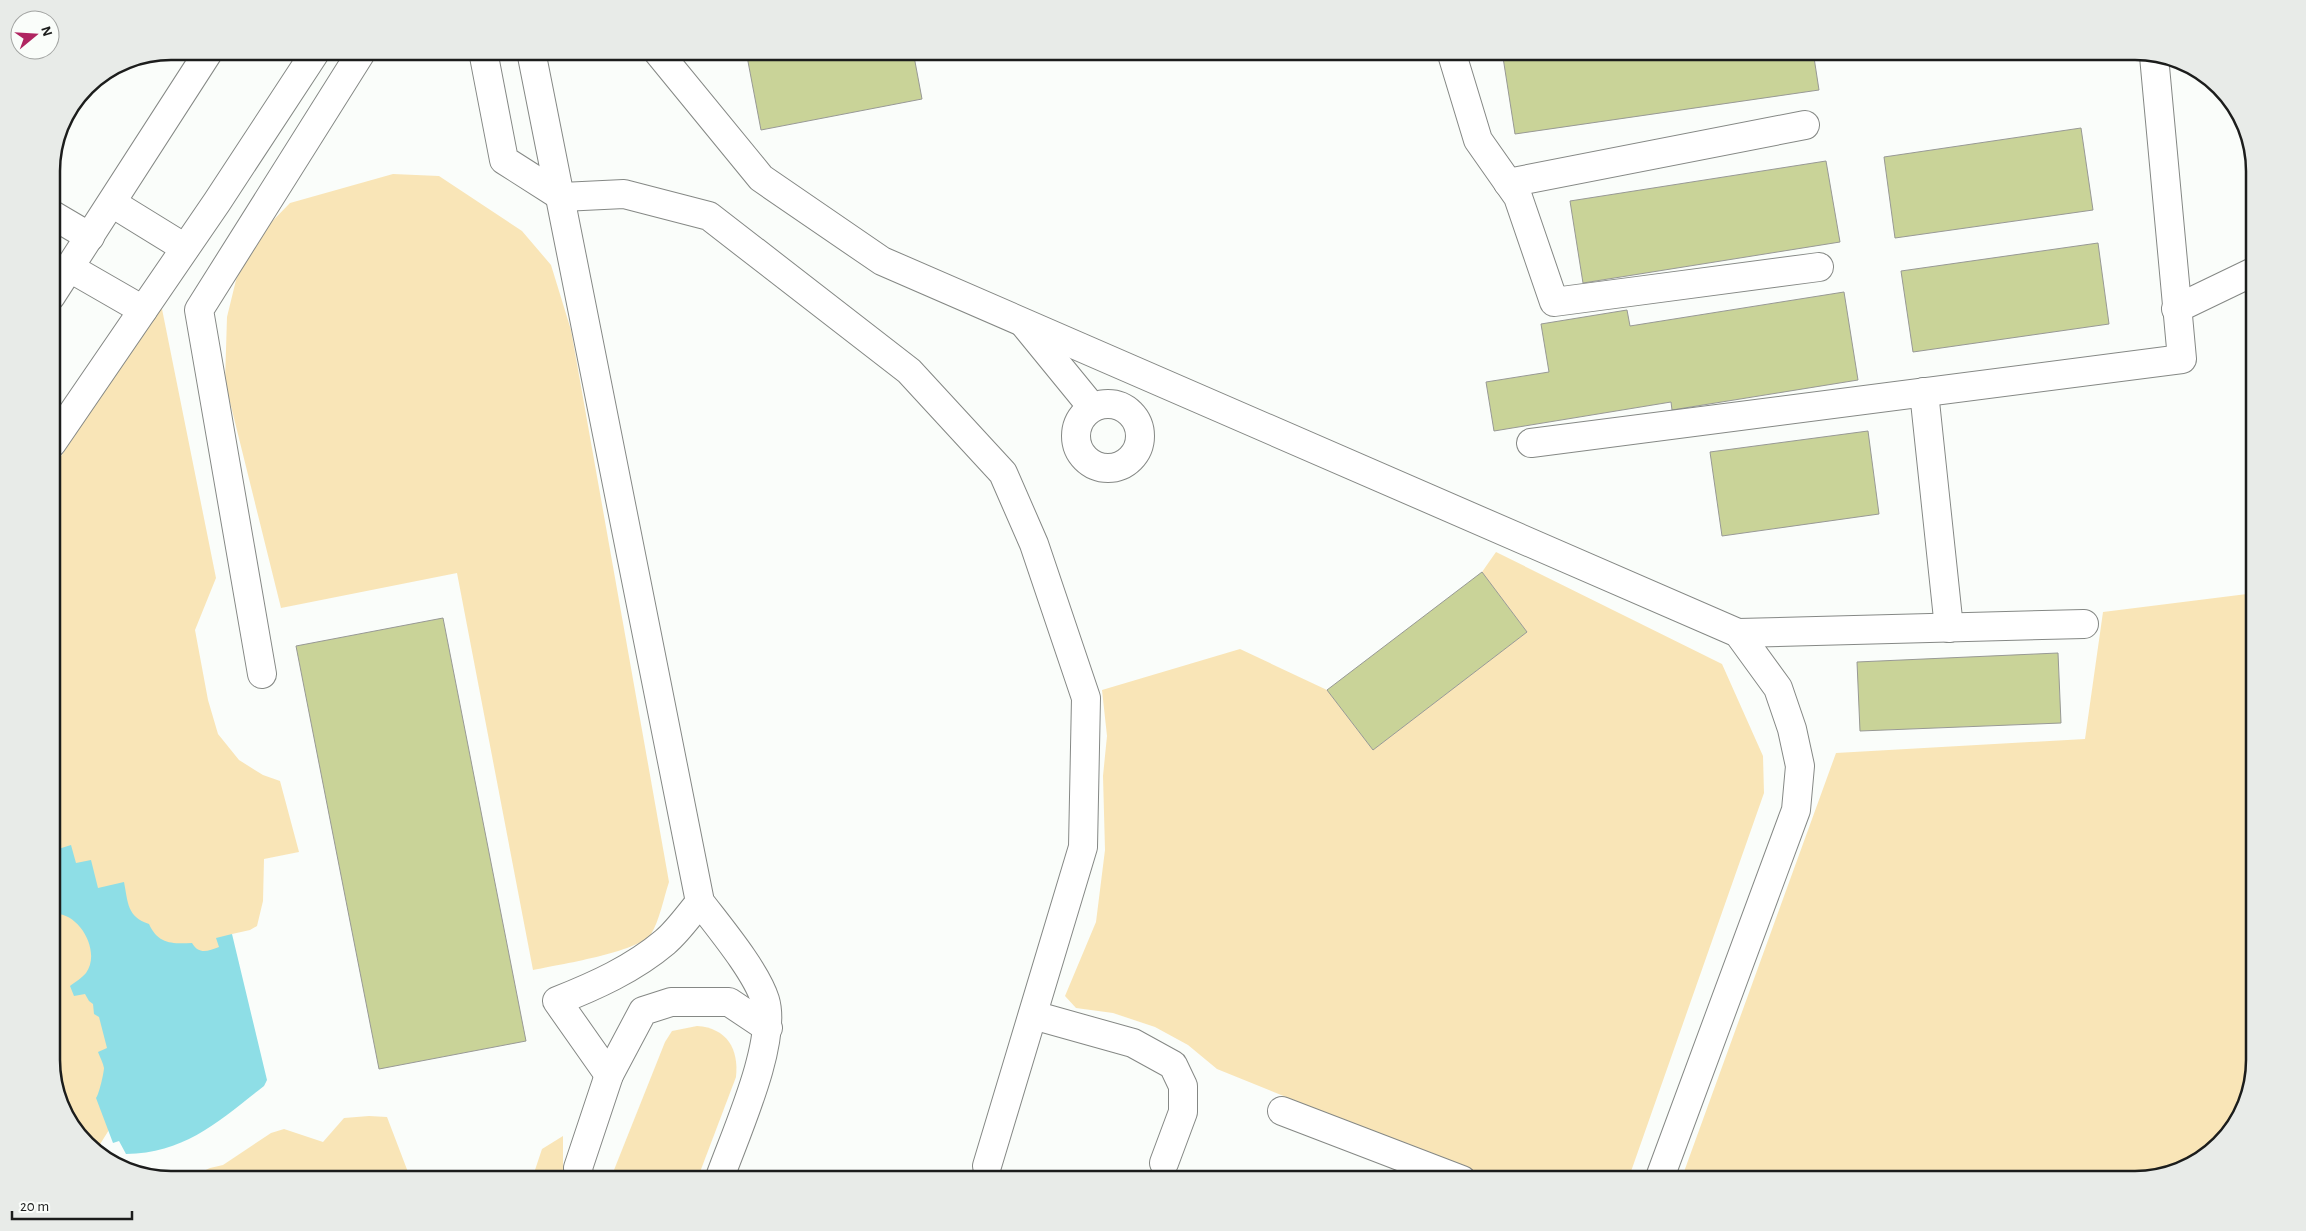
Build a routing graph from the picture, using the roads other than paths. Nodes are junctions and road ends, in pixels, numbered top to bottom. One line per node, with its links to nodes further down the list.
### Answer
1 (202, 60): 12 (street)
2 (310, 60): 15 (street)
3 (356, 60): 30 (street)
4 (485, 60): 11 (street)
5 (533, 60): 11 (street)
6 (663, 60): 22 (street)
7 (1455, 60): 10 (street)
8 (2154, 62): 20 (street)
9 (1805, 125): 10 (street)
10 (1508, 183): 16 (street)
11 (562, 197): 31 (street); 32 (street)
12 (112, 203): 14 (street); 15 (street)
13 (60, 219): 14 (street)
14 (90, 237): 17 (street)
15 (185, 248): 21 (street)
16 (1819, 267)
17 (70, 268): 19 (street); 21 (street)
18 (2246, 275): 20 (street)
19 (60, 284)
20 (2176, 309): 23 (street)
21 (143, 310): 25 (street)
22 (1022, 322): 24 (street); 29 (street)
23 (1924, 392): 26 (street); 28 (street)
24 (1092, 408)
25 (60, 431)
26 (1531, 443)
27 (2084, 624): 28 (street)
28 (1949, 628): 29 (street)
29 (1738, 632): 41 (street)
30 (262, 674)
31 (700, 902): 33 (street); 34 (street)
32 (1033, 1015): 36 (street); 37 (street)
33 (768, 1028): 34 (street); 39 (street)
34 (609, 1075): 38 (street)
35 (1282, 1111): 40 (street)
36 (1164, 1163)
37 (986, 1166)
38 (578, 1171)
39 (722, 1171)
40 (1439, 1171)
41 (1662, 1171)

